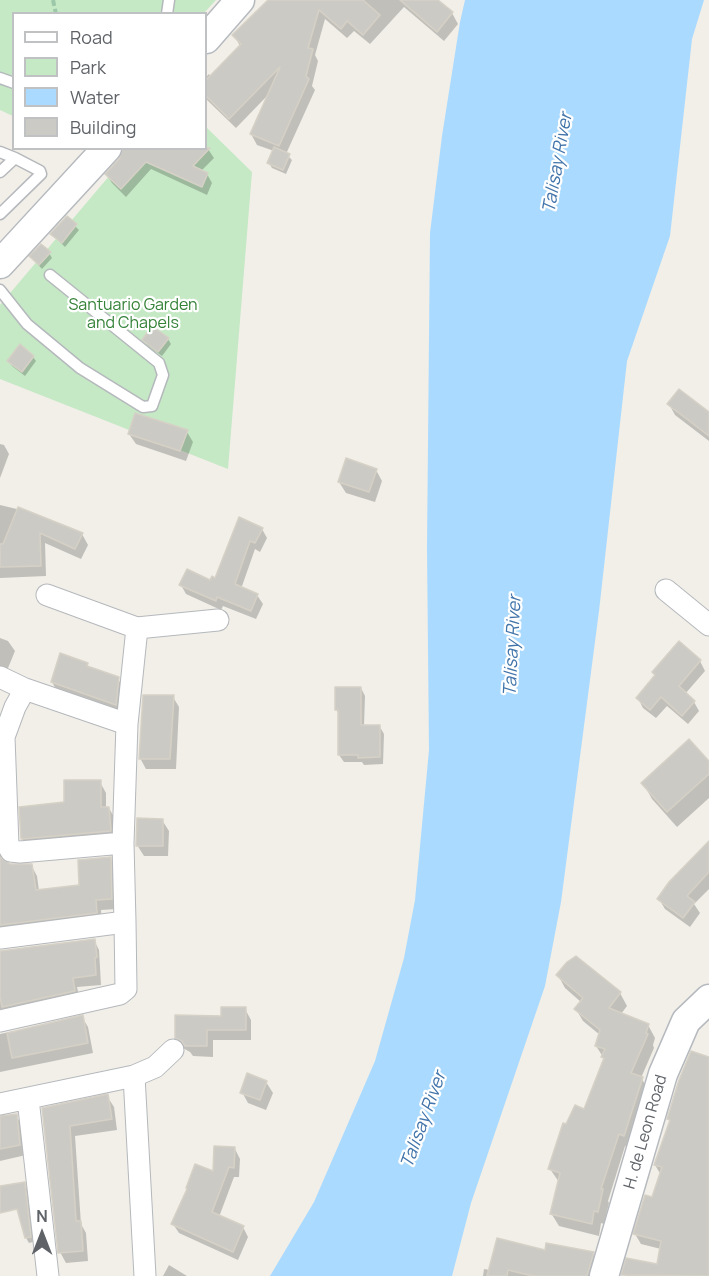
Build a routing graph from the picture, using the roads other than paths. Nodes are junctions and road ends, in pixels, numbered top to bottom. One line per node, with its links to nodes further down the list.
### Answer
1 (240, 0): 2 (street)
2 (207, 38)
3 (105, 150): 8 (street)
4 (0, 152): 5 (lane)
5 (15, 158): 6 (lane); 7 (lane)
6 (0, 172)
7 (0, 214)
8 (0, 264)
9 (50, 275): 10 (lane)
10 (0, 290)
11 (666, 590): 14 (street)
12 (47, 595): 15 (street)
13 (218, 620): 15 (street)
14 (709, 625)
15 (137, 628): 18 (street)
16 (0, 677): 17 (street)
17 (25, 689): 18 (street); 19 (street)
18 (127, 724): 19 (street)
19 (123, 843): 20 (street)
20 (125, 922): 21 (street); 23 (street)
21 (0, 938)
22 (709, 999): 30 (street, H. de Leon Road)
23 (0, 1021)
24 (173, 1050): 25 (street)
25 (134, 1076): 26 (street); 29 (street)
26 (28, 1099): 27 (street); 28 (street)
27 (0, 1104)
28 (48, 1276)
29 (145, 1276)
30 (604, 1276)

